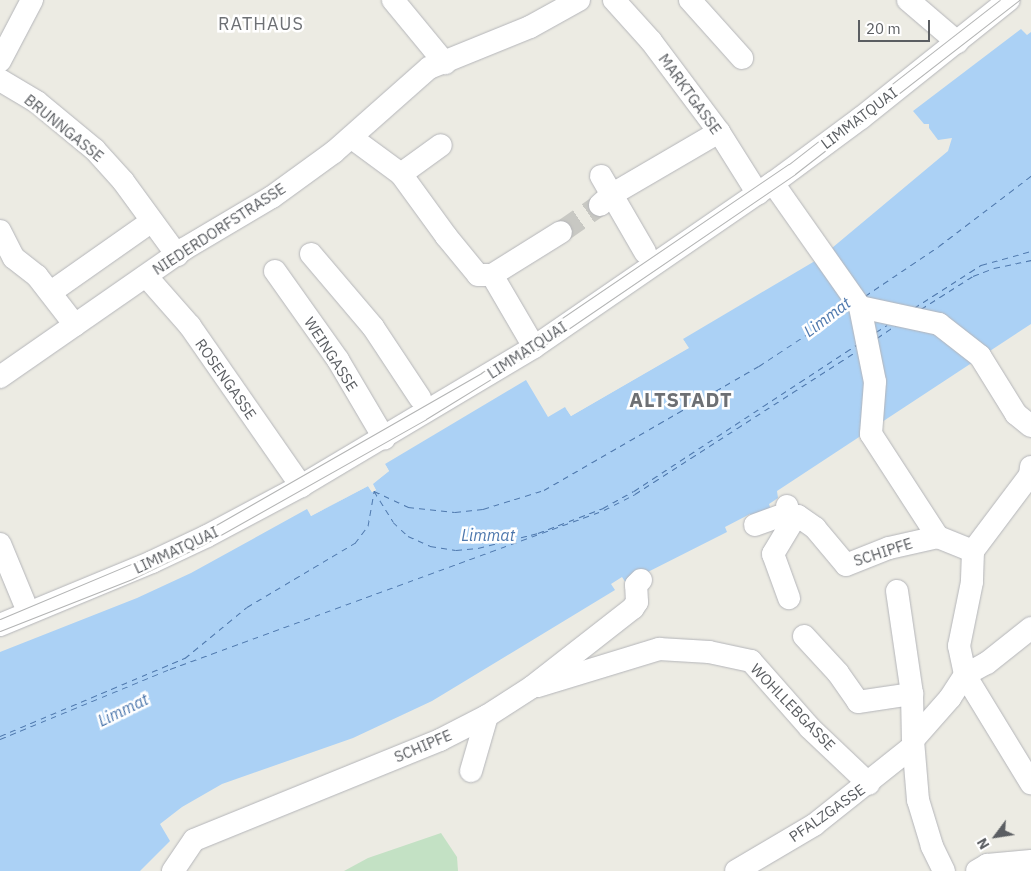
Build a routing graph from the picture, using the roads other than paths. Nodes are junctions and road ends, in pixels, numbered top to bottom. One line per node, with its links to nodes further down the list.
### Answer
1 (32, 0): 10 (street)
2 (393, 0): 11 (street)
3 (579, 0): 11 (street)
4 (614, 0): 13 (street, MARKTGASSE)
5 (690, 0): 9 (street)
6 (908, 0): 8 (street)
7 (1010, 0): 8 (street, LIMMATQUAI)
8 (951, 35): 17 (street, LIMMATQUAI)
9 (742, 58)
10 (0, 61)
11 (437, 66): 14 (street, NIEDERDORFSTRASSE)
12 (0, 80): 18 (street, BRUNNGASSE)
13 (719, 132): 17 (street, MARKTGASSE); 21 (street)
14 (352, 138): 16 (street); 23 (street, NIEDERDORFSTRASSE)
15 (441, 145): 16 (street)
16 (401, 174): 25 (street)
17 (760, 186): 28 (street, MARKTGASSE); 30 (street, LIMMATQUAI)
18 (152, 222): 23 (street, BRUNNGASSE); 27 (street)
19 (0, 231): 27 (street)
20 (561, 232): 25 (street)
21 (645, 252)
22 (311, 254): 32 (street)
23 (177, 255): 26 (street, NIEDERDORFSTRASSE)
24 (275, 271): 34 (street, WEINGASSE)
25 (485, 275): 30 (street)
26 (146, 276): 29 (street, NIEDERDORFSTRASSE); 36 (street, ROSENGASSE)
27 (44, 284): 29 (street)
28 (860, 307): 33 (street); 39 (street)
29 (75, 325): 31 (street, NIEDERDORFSTRASSE)
30 (530, 339): 34 (street, LIMMATQUAI)
31 (0, 377)
32 (420, 398)
33 (1031, 426)
34 (380, 432): 36 (street, LIMMATQUAI)
35 (1031, 472): 41 (street)
36 (297, 479): 46 (street, LIMMATQUAI)
37 (789, 510): 38 (street); 39 (street, SCHIPFE); 44 (street)
38 (755, 524)
39 (938, 537): 41 (street)
40 (0, 544): 45 (street)
41 (973, 551): 49 (street)
42 (641, 580): 50 (street, SCHIPFE)
43 (897, 591): 51 (street)
44 (789, 598)
45 (24, 602)
46 (0, 625)
47 (1031, 628): 49 (street)
48 (804, 636): 51 (street)
49 (965, 675): 53 (street, PFALZGASSE); 56 (street)
50 (532, 687): 52 (street, SCHIPFE); 55 (street, WOHLLEBGASSE)
51 (912, 694): 53 (street)
52 (487, 716): 54 (street); 59 (street, SCHIPFE)
53 (913, 743): 55 (street, PFALZGASSE); 61 (street)
54 (472, 770)
55 (869, 784): 60 (street, PFALZGASSE)
56 (1031, 784)
57 (1031, 861): 58 (street)
58 (982, 868)
59 (173, 871)
60 (736, 871)
61 (944, 871)

